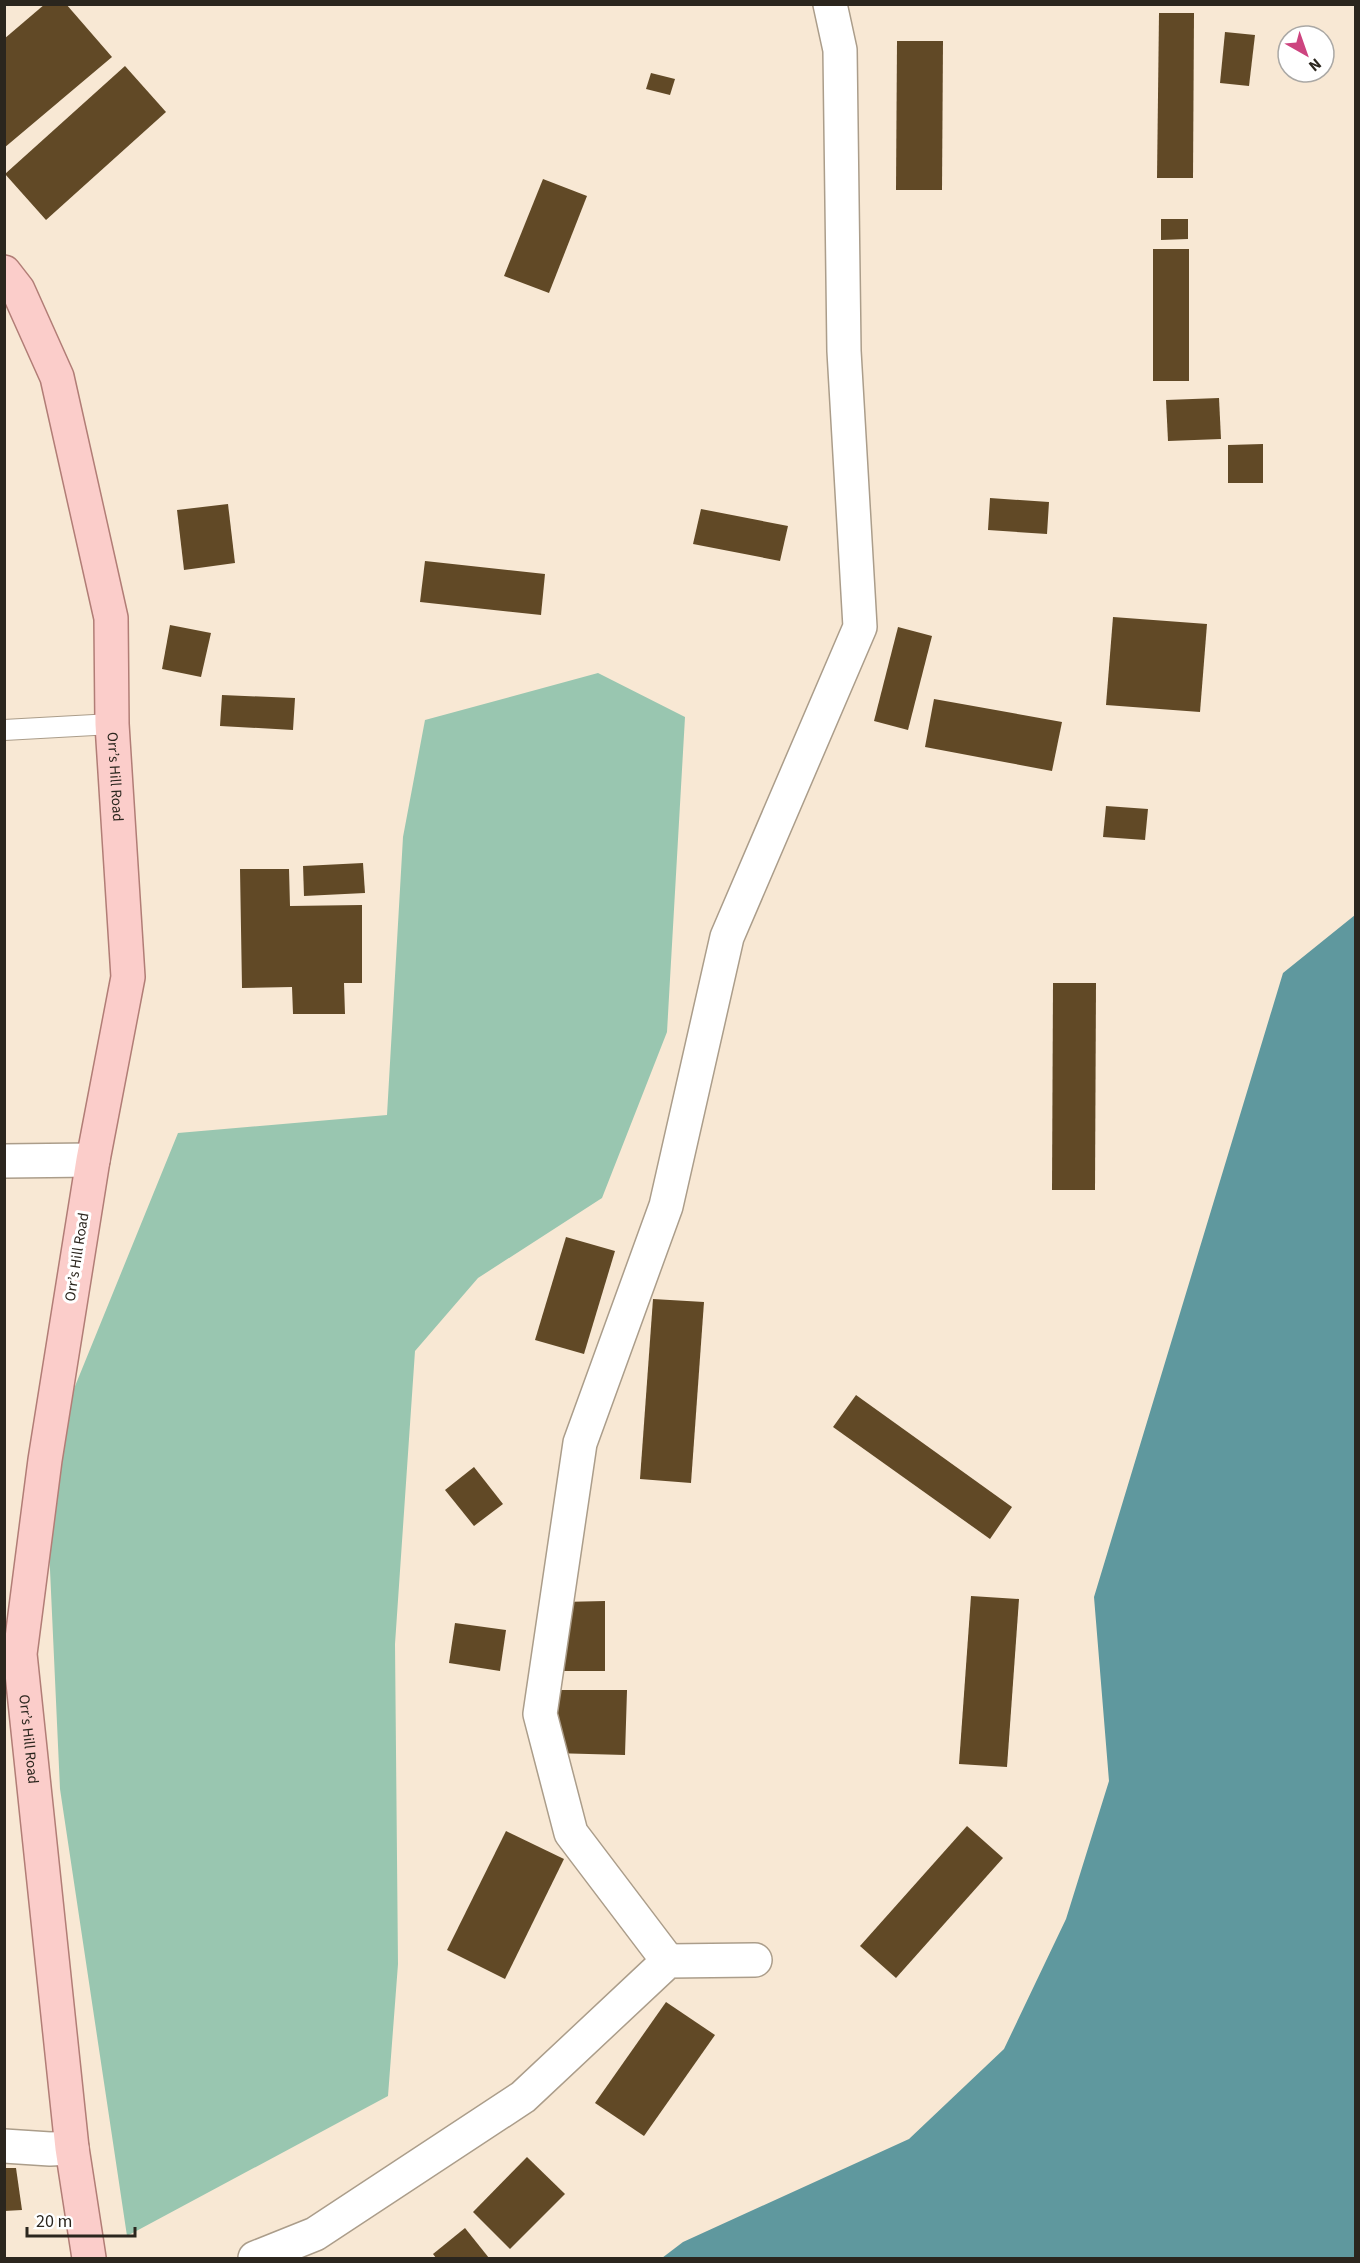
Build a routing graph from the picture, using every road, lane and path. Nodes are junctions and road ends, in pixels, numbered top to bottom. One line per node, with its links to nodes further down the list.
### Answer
1 (830, 4): 8 (street)
2 (4, 272): 3 (main road, Orr’s Hill Road)
3 (112, 724): 4 (lane); 5 (main road, Orr’s Hill Road)
4 (4, 730)
5 (93, 1160): 6 (street); 10 (main road, Orr’s Hill Road)
6 (4, 1161)
7 (755, 1960): 8 (street)
8 (668, 1961): 12 (street)
9 (4, 2146): 10 (street)
10 (72, 2148): 11 (main road, Orr’s Hill Road)
11 (89, 2259)
12 (255, 2259)

